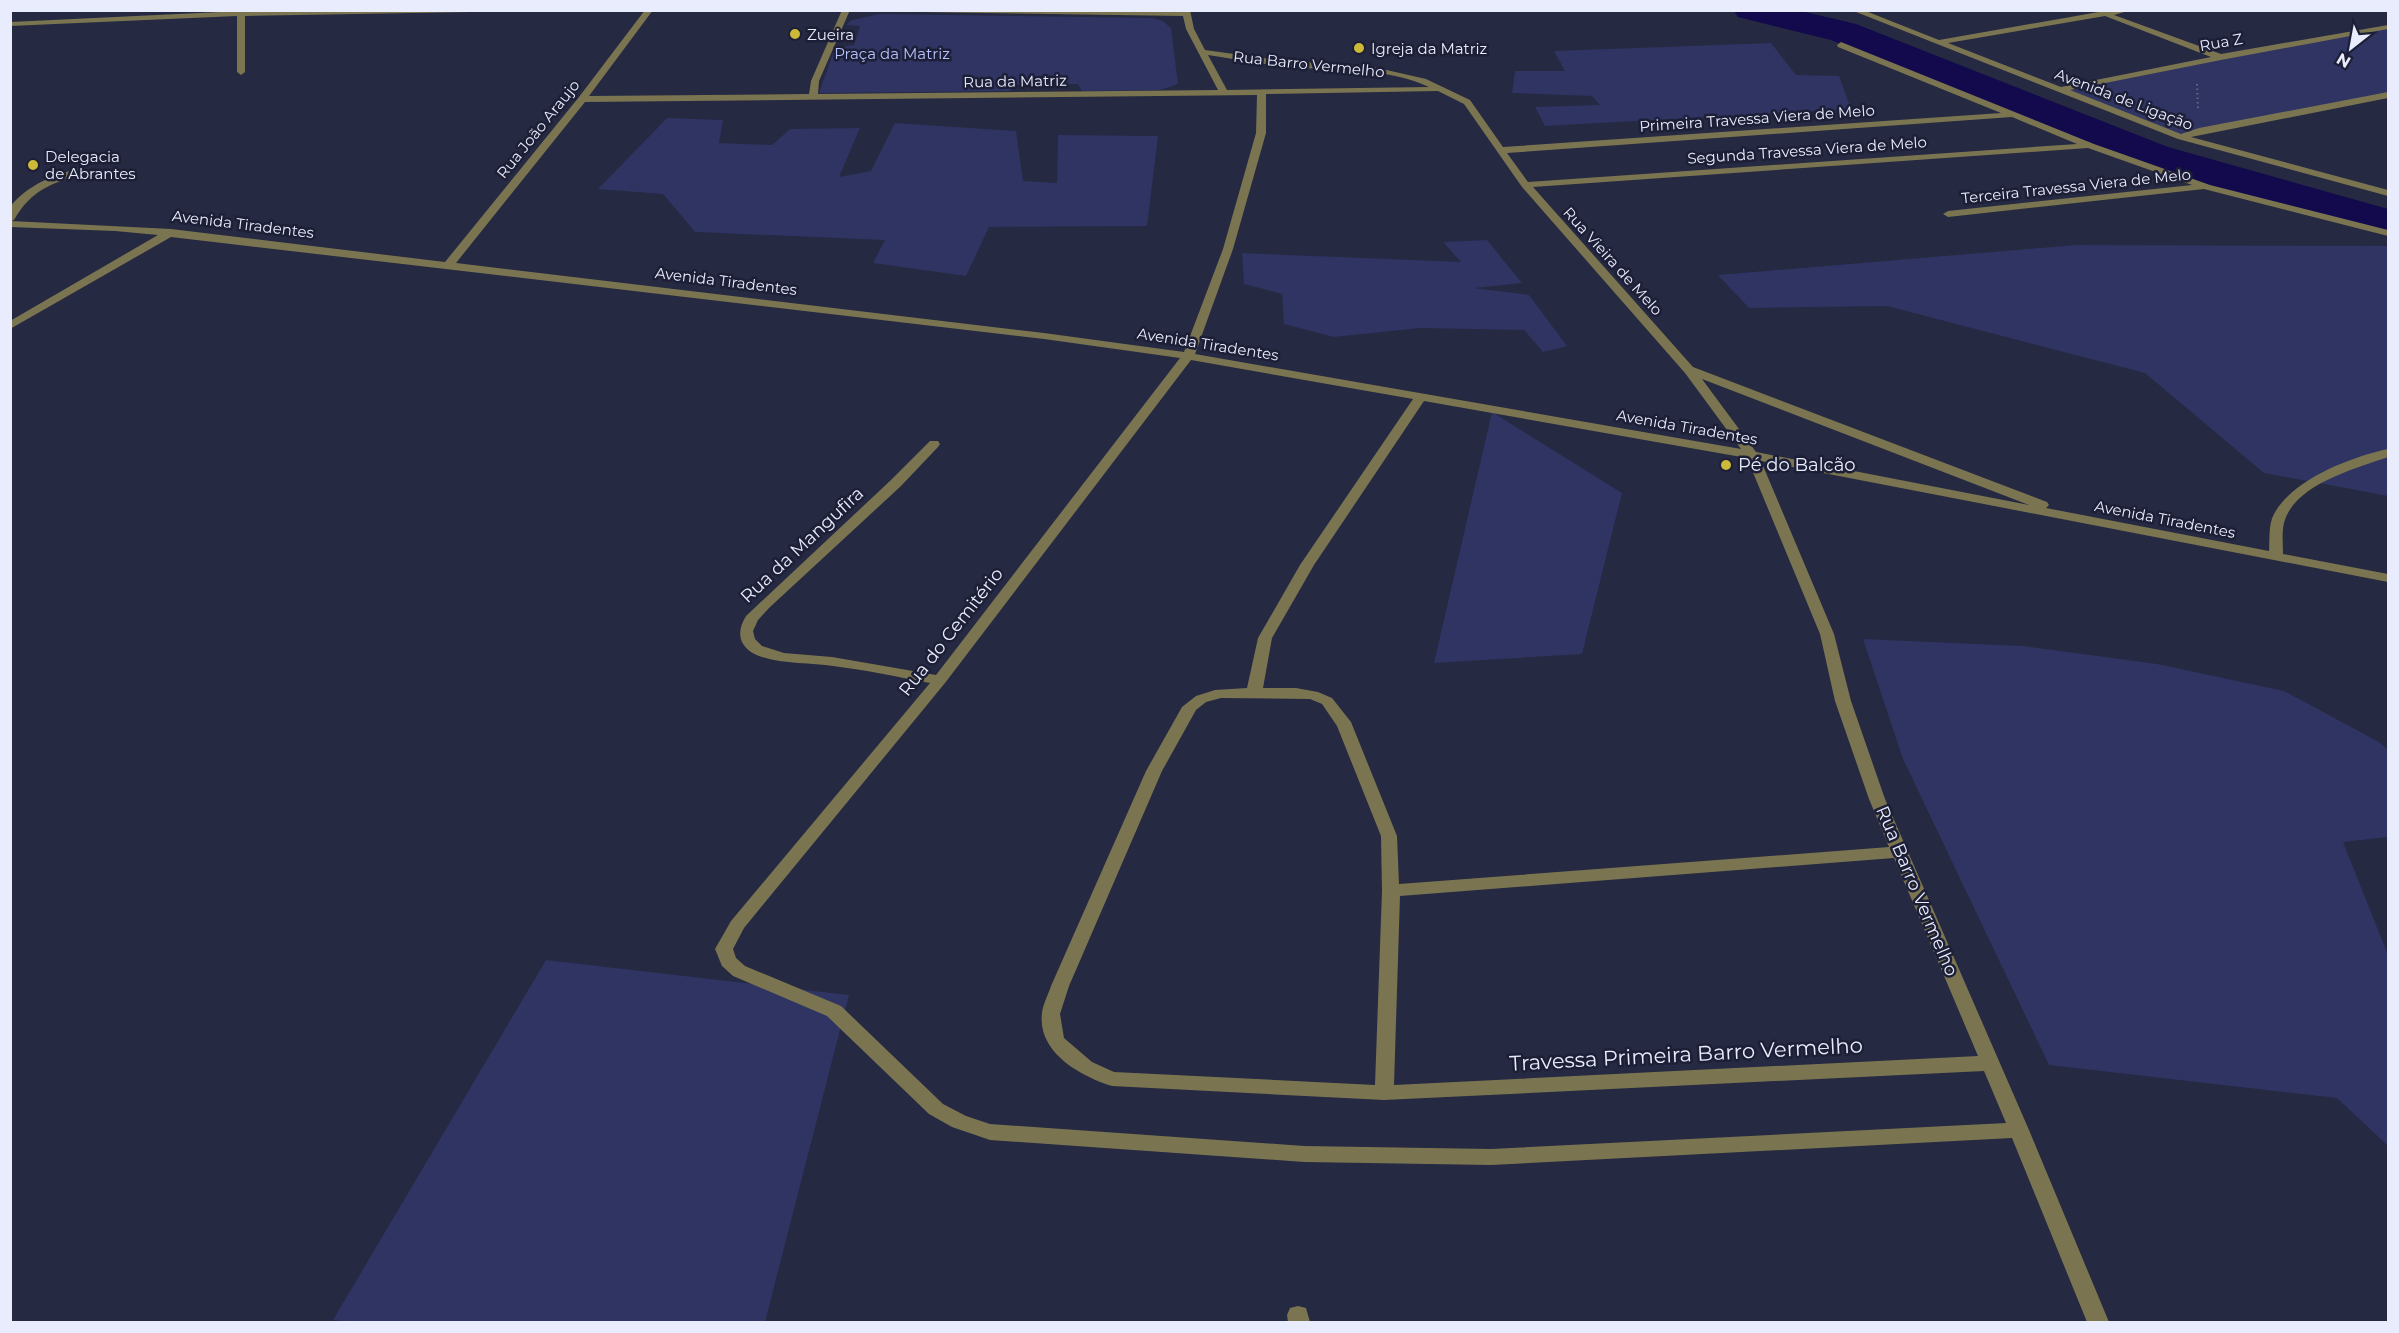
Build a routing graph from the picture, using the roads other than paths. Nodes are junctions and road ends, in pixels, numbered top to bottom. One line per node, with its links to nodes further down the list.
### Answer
1 (471, 10): 10 (street)
2 (649, 10): 25 (street, Rua João Araujo)
3 (846, 10): 24 (street)
4 (922, 10): 9 (street)
5 (1855, 10): 14 (street, Avenida de Ligação)
6 (2097, 10): 11 (street)
7 (2127, 10): 11 (street)
8 (220, 12): 10 (street); 12 (street)
9 (1185, 12): 16 (street)
10 (242, 13): 18 (street)
11 (2107, 14): 14 (street); 17 (street)
12 (10, 24)
13 (2388, 27): 17 (street, Rua Z)
14 (1939, 42): 19 (street, Avenida de Ligação)
15 (1841, 45): 26 (street)
16 (1203, 52): 20 (street); 22 (street, Rua Barro Vermelho)
17 (2221, 57): 19 (street, Rua Z)
18 (241, 72)
19 (2059, 90): 27 (street, Avenida de Ligação)
20 (1222, 91): 21 (street, Rua da Matriz); 24 (street, Rua da Matriz)
21 (1262, 91): 22 (street, Rua da Matriz); 43 (street, Rua do Cemitério)
22 (1447, 92): 29 (street, Rua Vieira de Melo)
23 (2388, 95): 27 (street)
24 (813, 98): 25 (street, Rua da Matriz)
25 (582, 99): 41 (street, Rua João Araujo)
26 (2014, 115): 28 (street); 29 (street, Primeira Travessa Viera de Melo)
27 (2181, 137): 34 (street, Avenida de Ligação)
28 (2091, 146): 32 (street, Segunda Travessa Viera de Melo); 33 (street)
29 (1503, 150): 32 (street, Rua Vieira de Melo)
30 (81, 171): 37 (street)
31 (2388, 183): 34 (street)
32 (1525, 184): 44 (street, Rua Vieira de Melo)
33 (2207, 187): 36 (street, Terceira Travessa Viera de Melo); 40 (street)
34 (2365, 187): 35 (street, Avenida de Ligação)
35 (2388, 193)
36 (1948, 214)
37 (10, 218)
38 (10, 224): 39 (street, Avenida Tiradentes)
39 (171, 232): 41 (street, Avenida Tiradentes); 42 (street)
40 (2388, 233)
41 (448, 264): 43 (street, Avenida Tiradentes)
42 (10, 326)
43 (1188, 356): 45 (street, Avenida Tiradentes); 52 (street, Rua do Cemitério)
44 (1689, 370): 48 (street, Rua Vieira de Melo); 49 (street)
45 (1421, 397): 48 (street, Avenida Tiradentes); 53 (street)
46 (934, 444): 52 (street, Rua da Mangufira)
47 (2388, 453): 50 (street)
48 (1752, 455): 49 (street, Avenida Tiradentes); 54 (street, Rua Barro Vermelho)
49 (2081, 520): 50 (street, Avenida Tiradentes)
50 (2276, 557): 51 (street, Avenida Tiradentes)
51 (2388, 578)
52 (940, 680): 58 (street, Rua do Cemitério)
53 (1254, 693): 55 (street, Travessa Primeira Barro Vermelho); 57 (street, Travessa Primeira Barro Vermelho)
54 (1900, 852): 55 (street); 56 (street, Rua Barro Vermelho)
55 (1391, 891): 57 (street, Travessa Primeira Barro Vermelho)
56 (1990, 1063): 57 (street, Travessa Primeira Barro Vermelho); 58 (street, Rua Barro Vermelho)
57 (1384, 1093)
58 (2019, 1130): 59 (street, Rua Barro Vermelho)
59 (2098, 1323)

